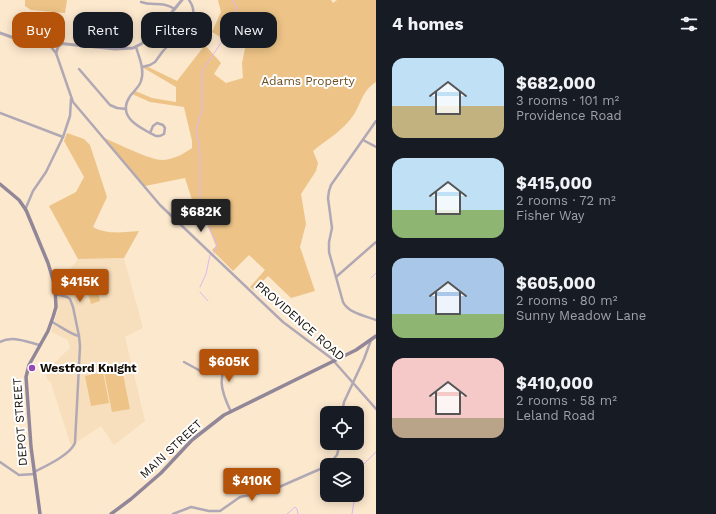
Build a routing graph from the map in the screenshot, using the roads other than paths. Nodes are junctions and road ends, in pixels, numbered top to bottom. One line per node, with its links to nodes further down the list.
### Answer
1 (182, 0): 4 (street)
2 (189, 0): 12 (street)
3 (142, 2): 4 (street)
4 (175, 9): 8 (street)
5 (0, 33): 6 (street)
6 (12, 37)
7 (65, 43): 8 (street)
8 (136, 47): 12 (street)
9 (52, 48): 11 (street, PROVIDENCE ROAD)
10 (57, 48): 11 (street)
11 (56, 54): 14 (street, PROVIDENCE ROAD)
12 (142, 67): 16 (street)
13 (79, 70): 16 (street)
14 (71, 99): 15 (street, PROVIDENCE ROAD); 17 (street)
15 (79, 109): 17 (street); 37 (street, PROVIDENCE ROAD)
16 (126, 109): 20 (street)
17 (70, 111): 21 (street)
18 (0, 114): 21 (street)
19 (376, 121): 22 (street)
20 (150, 133): 20 (street)
21 (63, 137): 25 (street)
22 (363, 140): 23 (street); 27 (street)
23 (376, 147)
24 (0, 184): 25 (main road, DEPOT STREET)
25 (26, 210): 28 (main road, DEPOT STREET)
26 (376, 242): 27 (street)
27 (336, 277): 29 (street)
28 (56, 294): 30 (main road, DEPOT STREET); 31 (street)
29 (376, 320)
30 (52, 322): 31 (street); 35 (main road, DEPOT STREET)
31 (79, 336): 46 (street)
32 (376, 336): 33 (main road, MAIN STREET)
33 (371, 340): 37 (main road, MAIN STREET); 40 (street)
34 (0, 342): 35 (street)
35 (40, 345): 46 (main road, DEPOT STREET)
36 (234, 355): 39 (street)
37 (333, 360): 40 (street, PROVIDENCE ROAD); 43 (main road, MAIN STREET)
38 (184, 362): 39 (street)
39 (223, 371): 43 (street)
40 (353, 382): 41 (street); 42 (street, PROVIDENCE ROAD)
41 (343, 406)
42 (376, 409)
43 (231, 412): 48 (main road, MAIN STREET)
44 (0, 462): 46 (street)
45 (320, 469): 49 (street)
46 (34, 473): 47 (main road, DEPOT STREET)
47 (40, 514)
48 (112, 514)
49 (173, 514)

